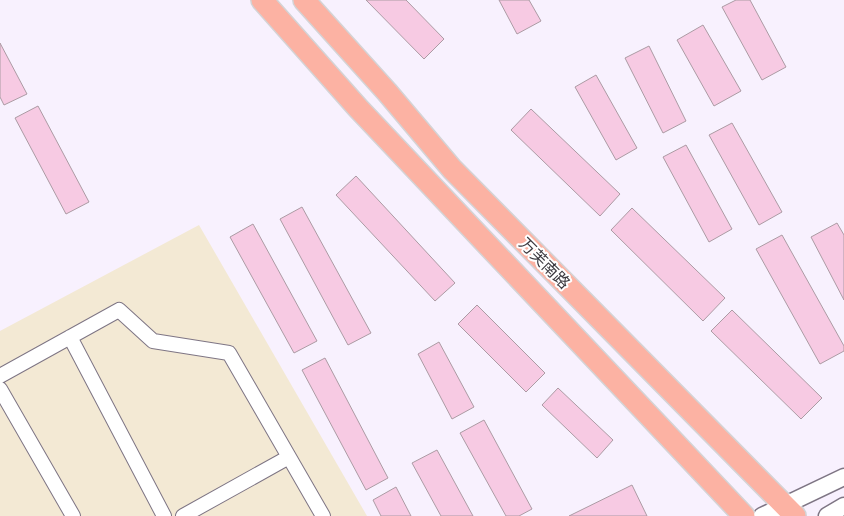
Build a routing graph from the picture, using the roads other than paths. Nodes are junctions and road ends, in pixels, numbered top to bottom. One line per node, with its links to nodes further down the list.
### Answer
1 (262, 0): 14 (main road, 万芙南路)
2 (304, 0): 9 (main road, 万芙南路)
3 (70, 337): 4 (street); 6 (street); 11 (street)
4 (0, 376)
5 (0, 390): 10 (street)
6 (289, 457): 12 (street); 13 (street)
7 (844, 477): 9 (street)
8 (844, 506): 16 (street)
9 (790, 511): 15 (street)
10 (73, 516)
11 (164, 516)
12 (182, 516)
13 (323, 516)
14 (744, 516)
15 (762, 516)
16 (827, 516)

